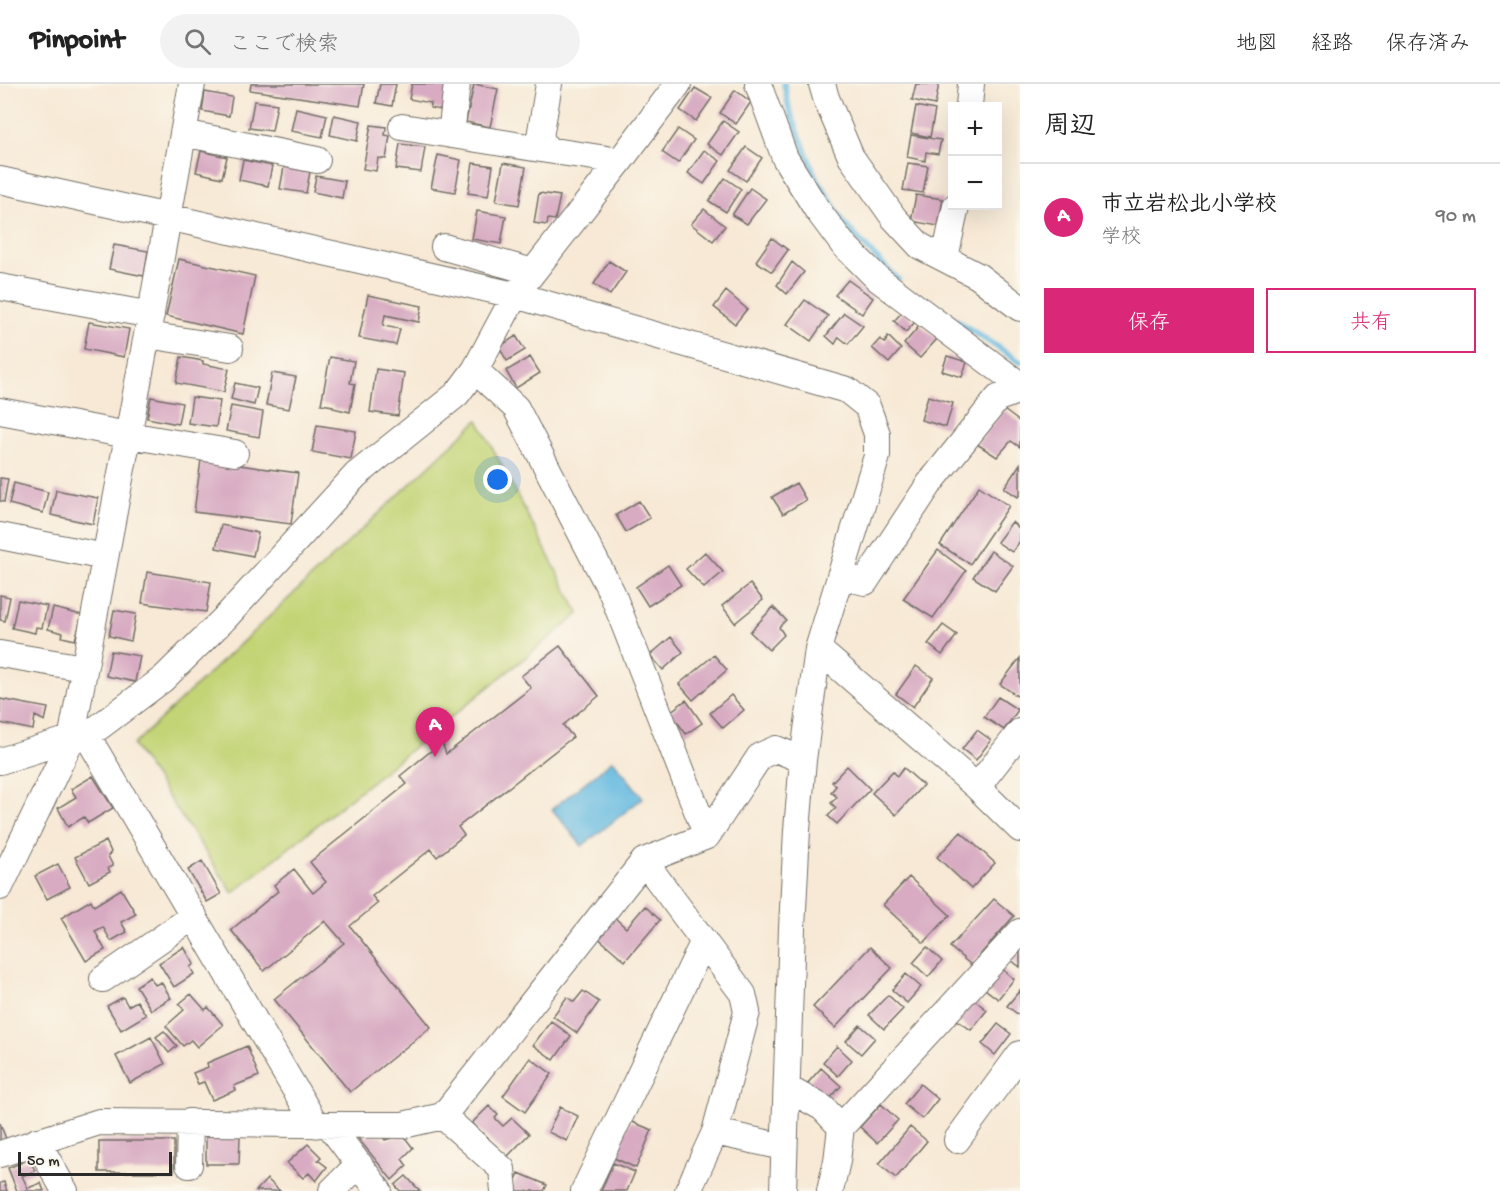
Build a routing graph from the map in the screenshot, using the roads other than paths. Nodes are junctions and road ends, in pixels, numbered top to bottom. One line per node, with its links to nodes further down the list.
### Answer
1 (192, 84): 10 (street)
2 (457, 84): 11 (street)
3 (549, 84): 12 (street)
4 (678, 84): 14 (street)
5 (758, 84): 27 (street)
6 (822, 84): 19 (street)
7 (971, 84): 8 (street)
8 (969, 102)
9 (402, 127): 11 (street)
10 (183, 133): 13 (street); 17 (street)
11 (451, 135): 12 (street)
12 (548, 150): 14 (street)
13 (317, 159)
14 (620, 161): 20 (street)
15 (0, 180): 17 (street)
16 (955, 210): 19 (street)
17 (168, 217): 22 (street); 24 (street)
18 (444, 247): 20 (street)
19 (945, 258): 23 (street)
20 (533, 272): 22 (street)
21 (0, 287): 24 (street)
22 (515, 295): 26 (street); 34 (street)
23 (1020, 308)
24 (149, 325): 25 (street); 30 (street)
25 (230, 348)
26 (475, 370): 39 (street); 44 (street)
27 (1020, 385)
28 (1020, 390): 34 (street)
29 (0, 411): 30 (street)
30 (128, 435): 31 (street); 33 (street)
31 (235, 453)
32 (0, 536): 33 (street)
33 (105, 557): 37 (street)
34 (840, 576): 35 (street)
35 (818, 649): 40 (street); 42 (street)
36 (0, 654): 37 (street)
37 (84, 668): 39 (street)
38 (1020, 732): 42 (street)
39 (78, 737): 41 (street); 46 (street); 47 (street)
40 (802, 760): 44 (street); 52 (street)
41 (0, 761)
42 (977, 787): 43 (street)
43 (1020, 829)
44 (707, 836): 45 (street)
45 (644, 861): 49 (street); 53 (street)
46 (0, 887)
47 (194, 916): 50 (street); 55 (street)
48 (1020, 932): 56 (street)
49 (704, 941): 57 (street); 68 (street)
50 (103, 980)
51 (1020, 1054): 58 (street)
52 (787, 1088): 56 (street); 60 (street)
53 (443, 1116): 55 (street); 67 (street)
54 (190, 1122): 55 (street); 59 (street); 63 (street)
55 (323, 1125): 62 (street)
56 (841, 1126): 71 (street)
57 (715, 1132): 60 (street); 69 (street)
58 (957, 1140)
59 (37, 1142): 61 (street); 64 (street)
60 (784, 1147): 70 (street)
61 (0, 1154)
62 (359, 1164): 65 (street); 66 (street)
63 (189, 1165)
64 (65, 1191)
65 (332, 1191)
66 (379, 1191)
67 (504, 1191)
68 (584, 1191)
69 (688, 1191)
70 (783, 1191)
71 (830, 1191)

